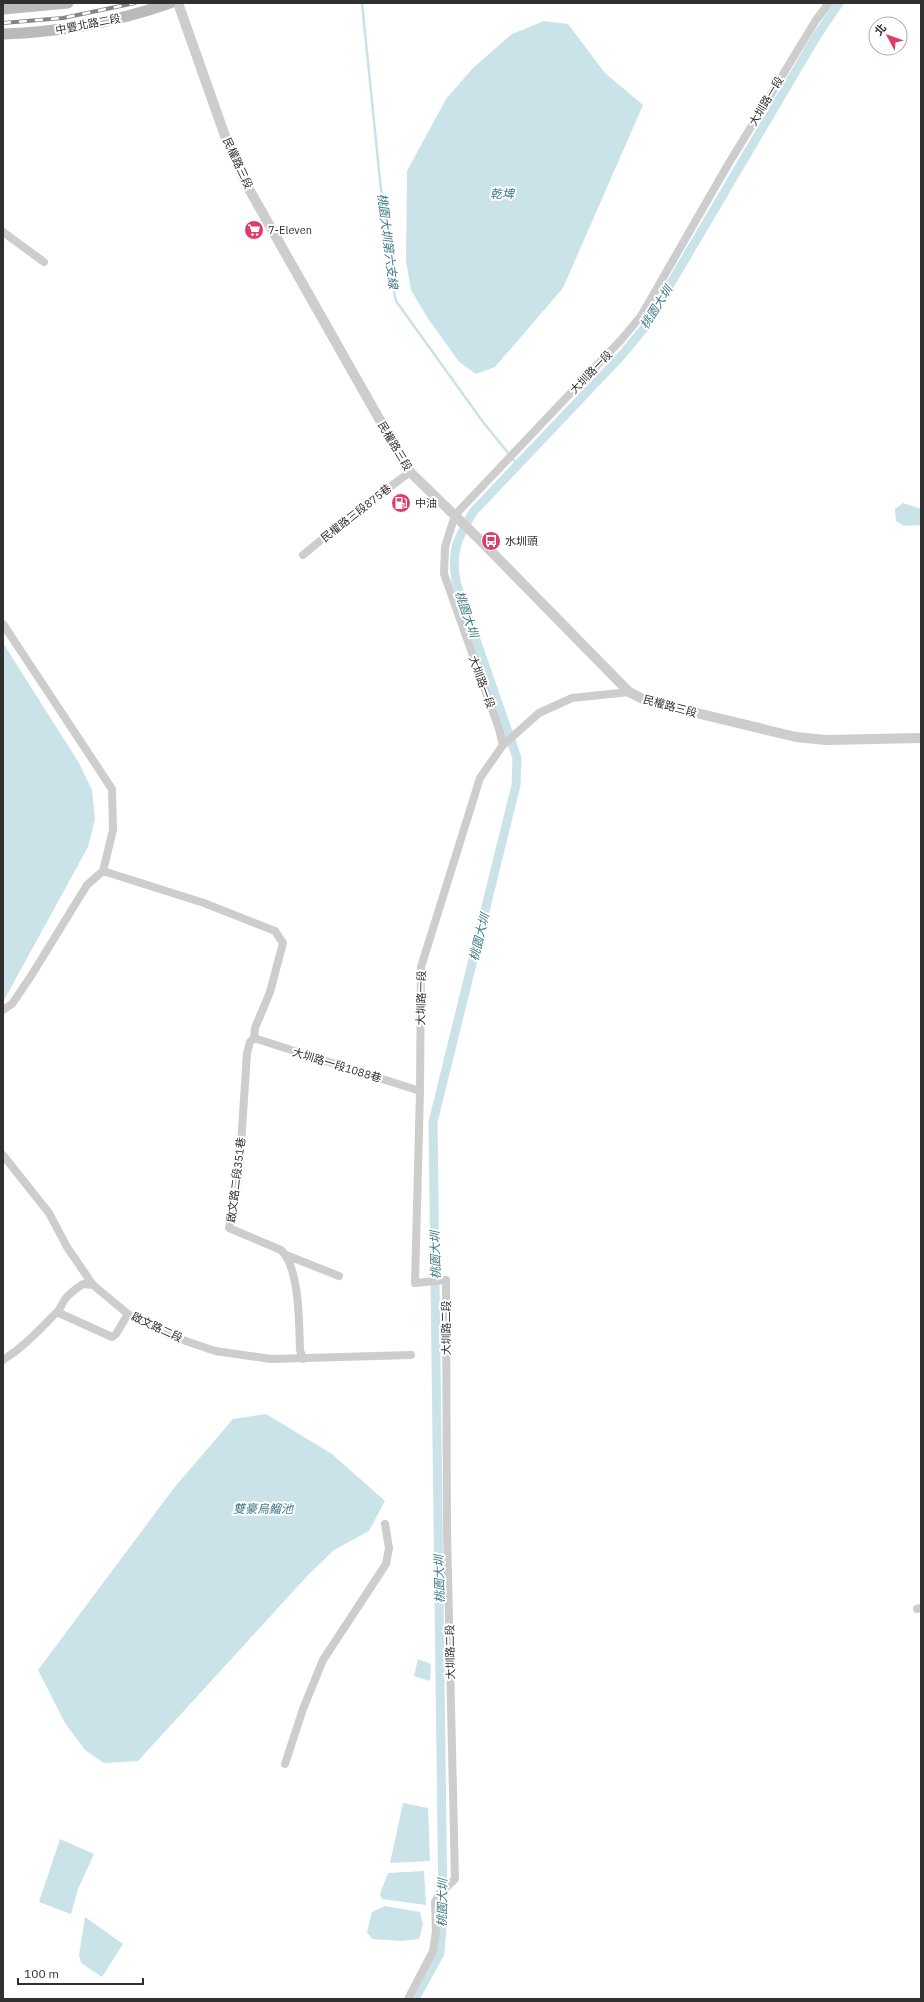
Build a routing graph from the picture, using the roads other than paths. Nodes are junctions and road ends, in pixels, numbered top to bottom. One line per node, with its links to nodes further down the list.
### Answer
1 (68, 3): 5 (main road)
2 (170, 3): 6 (main road, 中豐北路二段)
3 (178, 3): 9 (street, 民權路三段)
4 (829, 3): 10 (street, 大圳路一段)
5 (3, 9)
6 (3, 34)
7 (3, 232): 8 (street)
8 (44, 262)
9 (410, 472): 10 (street, 民權路三段); 11 (street, 民權路三段875巷)
10 (455, 515): 13 (street, 民權路三段); 15 (street, 大圳路一段)
11 (303, 555)
12 (3, 624): 16 (street)
13 (629, 692): 14 (street, 民權路三段); 15 (street)
14 (921, 738)
15 (505, 744): 19 (street, 大圳路一段)
16 (103, 871): 17 (street); 18 (street)
17 (3, 1010)
18 (254, 1038): 19 (street, 大圳路一段1088巷); 21 (street, 啟文路二段351巷)
19 (420, 1091): 23 (street, 大圳路一段)
20 (3, 1155): 24 (street, 啟文路二段)
21 (286, 1255): 22 (street); 28 (street)
22 (339, 1276)
23 (446, 1280): 32 (street, 大圳路二段)
24 (93, 1285): 25 (street); 26 (street, 啟文路二段)
25 (58, 1312): 26 (street); 29 (street)
26 (128, 1314): 28 (street, 啟文路二段)
27 (411, 1355): 28 (street, 啟文路二段)
28 (303, 1359)
29 (3, 1360)
30 (385, 1524): 31 (street)
31 (285, 1764)
32 (408, 1999)

